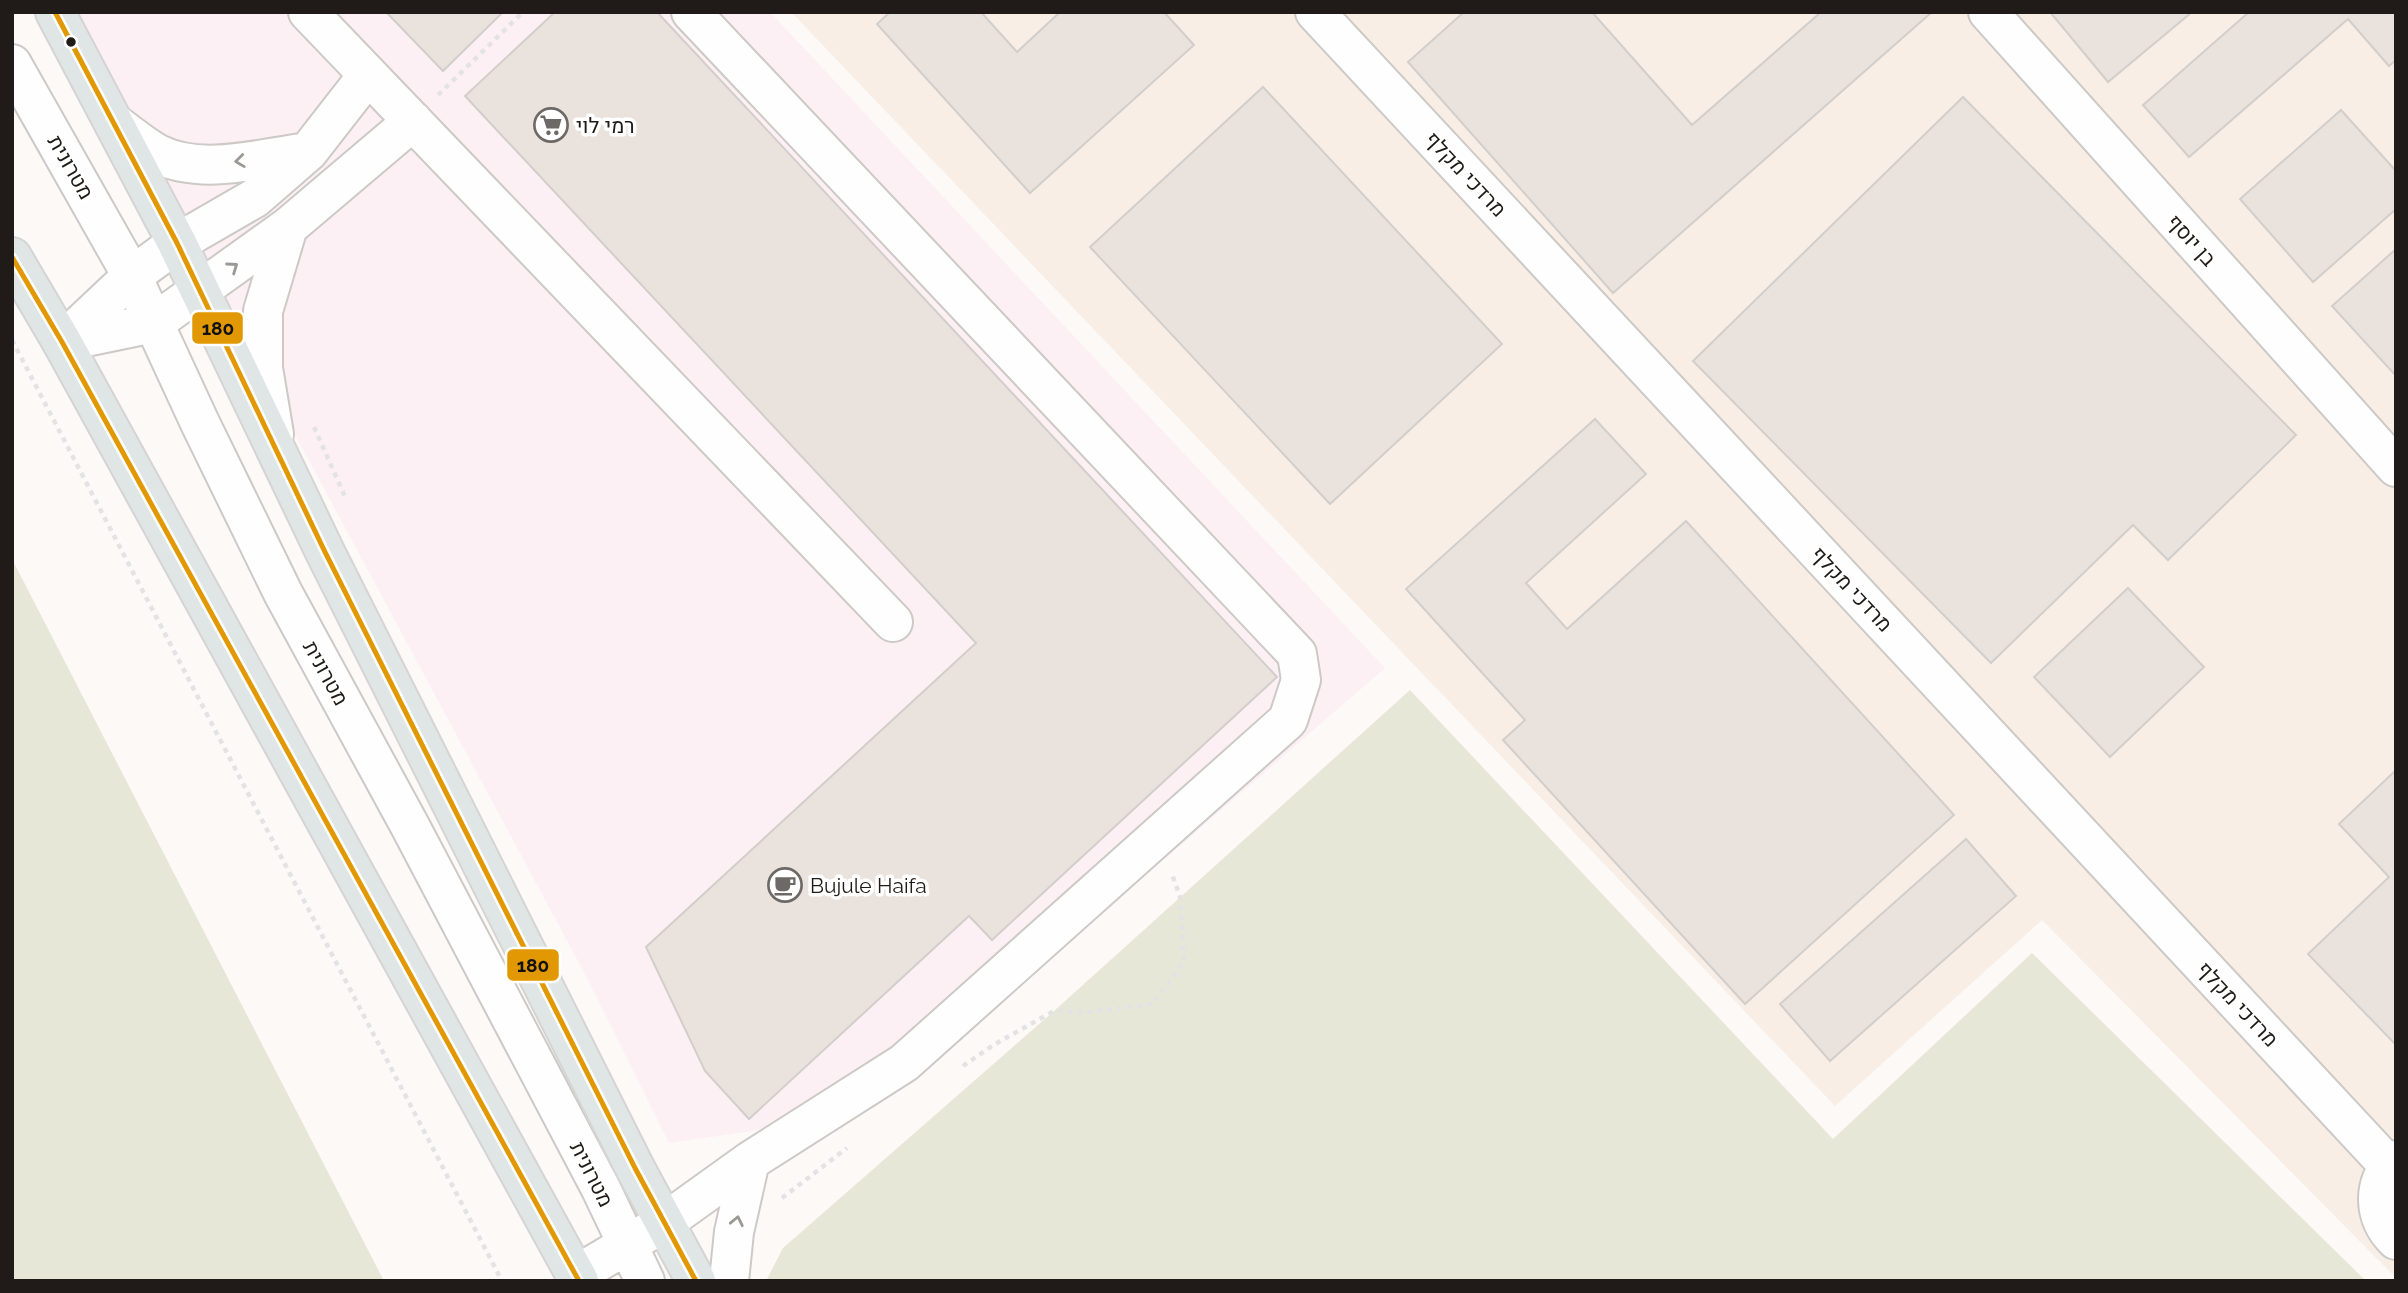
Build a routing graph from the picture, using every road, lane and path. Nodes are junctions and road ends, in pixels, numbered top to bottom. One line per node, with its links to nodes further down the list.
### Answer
1 (55, 12): 10 (main road)
2 (308, 12): 8 (street)
3 (523, 12): 9 (path)
4 (691, 12): 26 (street)
5 (1315, 12): 27 (street, מרדכי מקלף)
6 (1988, 12): 21 (street, בן יוסף)
7 (12, 64): 15 (street, מטרונית)
8 (368, 75): 9 (street); 11 (street)
9 (412, 121): 12 (street); 22 (street)
10 (114, 123): 11 (street, one-way to 10); 13 (main road)
11 (308, 152): 13 (street)
12 (288, 227): 16 (street, one-way to 12); 20 (street)
13 (177, 243): 15 (street); 16 (main road)
14 (12, 257): 19 (main road)
15 (132, 276): 17 (street, מטרונית); 19 (street)
16 (200, 290): 17 (street); 20 (main road)
17 (154, 323): 19 (street); 31 (street, מטרונית)
18 (12, 340): 33 (path)
19 (62, 342): 32 (main road)
20 (277, 453): 29 (main road)
21 (2396, 467)
22 (893, 622)
23 (1171, 871): 24 (path)
24 (962, 1067)
25 (853, 1143): 28 (path)
26 (750, 1161): 29 (street); 36 (street, one-way to 26)
27 (2392, 1163): 30 (street)
28 (772, 1206)
29 (665, 1222): 31 (street); 35 (main road)
30 (2396, 1240)
31 (627, 1245): 32 (street); 34 (street, מטרונית)
32 (578, 1278)
33 (502, 1281)
34 (645, 1281)
35 (696, 1281)
36 (729, 1281)

